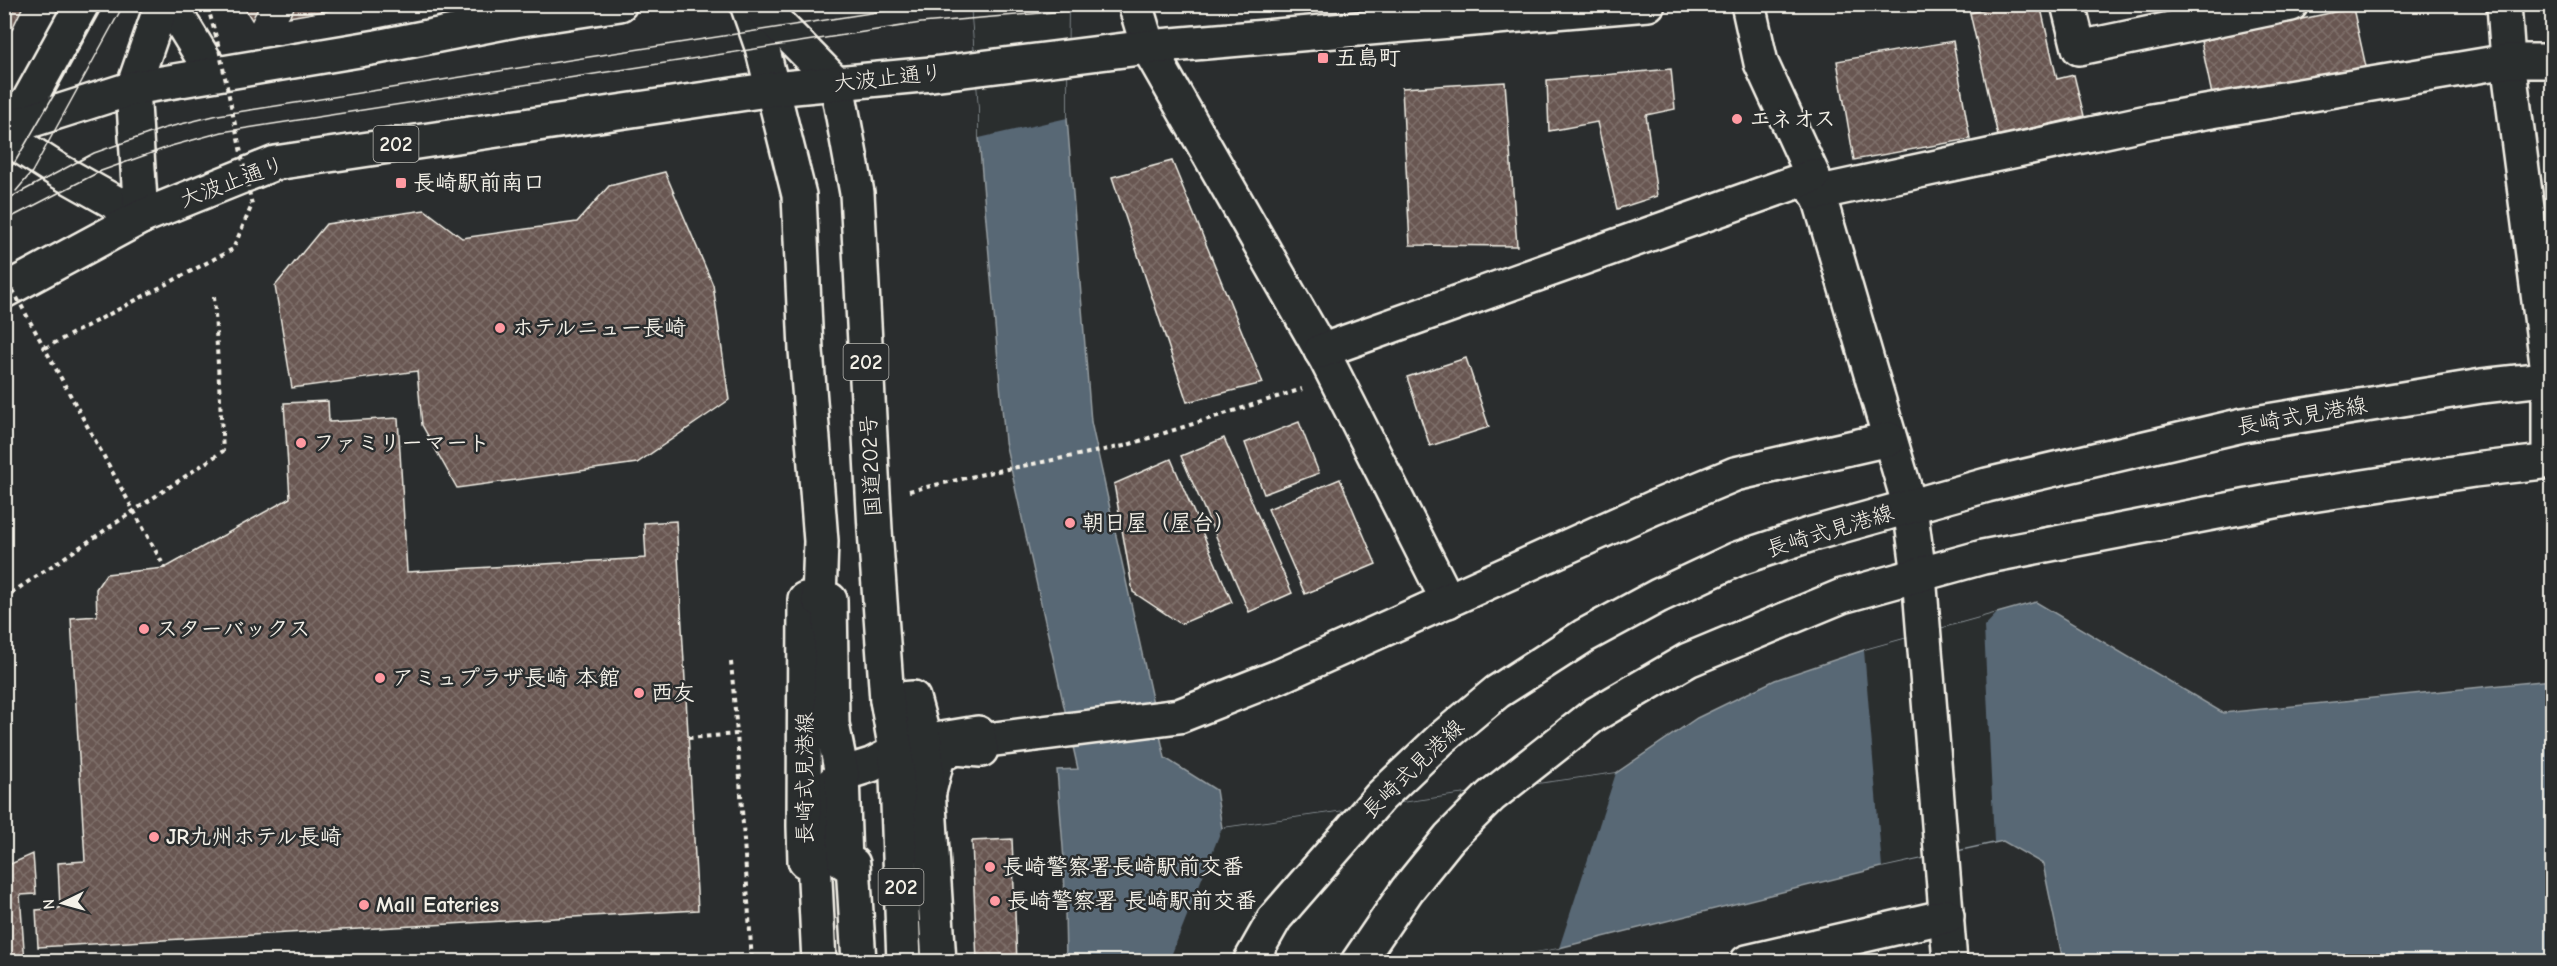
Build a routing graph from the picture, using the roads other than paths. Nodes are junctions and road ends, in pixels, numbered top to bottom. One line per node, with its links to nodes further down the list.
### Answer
1 (82, 4): 21 (main road)
2 (162, 4): 19 (main road)
3 (170, 4): 17 (main road)
4 (620, 4): 13 (main road)
5 (747, 4): 20 (main road)
6 (758, 4): 18 (main road)
7 (1135, 4): 14 (main road)
8 (1648, 4): 14 (main road, 大波止通り / 202)
9 (1748, 4): 23 (main road)
10 (2068, 4): 11 (main road)
11 (2291, 4)
12 (2504, 4): 15 (main road)
13 (514, 12): 17 (main road)
14 (1148, 46): 18 (main road, 大波止通り / 202); 26 (main road)
15 (2508, 61): 16 (main road); 23 (main road); 27 (main road)
16 (2553, 61)
17 (213, 74): 19 (main road)
18 (837, 84): 20 (main road, 大波止通り / 202); 35 (main road, 国道202号 / 202)
19 (133, 88): 21 (main road); 24 (main road)
20 (773, 89): 24 (main road, 大波止通り / 202); 32 (main road)
21 (4, 127)
22 (4, 136): 24 (main road)
23 (1815, 184): 26 (main road); 28 (main road)
24 (141, 217): 25 (main road, 202)
25 (4, 291)
26 (1329, 365): 33 (main road)
27 (2551, 378): 29 (main road); 30 (main road, 長崎式見港線)
28 (1889, 439): 30 (main road); 33 (main road)
29 (2551, 461): 31 (main road)
30 (1910, 507): 31 (main road); 43 (main road, 長崎式見港線)
31 (1919, 575): 38 (main road); 44 (main road)
32 (819, 599): 35 (main road, 国道202号 / 202); 37 (main road, 長崎式見港線)
33 (1448, 601): 34 (main road)
34 (979, 741): 35 (main road); 36 (main road)
35 (883, 758): 36 (main road); 37 (main road); 40 (main road, 国道202号 / 202); 41 (main road, 国道202号 / 202)
36 (927, 798): 42 (main road)
37 (814, 860): 39 (main road, 長崎式見港線)
38 (1947, 916): 45 (main road); 46 (main road)
39 (819, 962)
40 (860, 962)
41 (904, 962)
42 (939, 962)
43 (1250, 962)
44 (1358, 962)
45 (1747, 962)
46 (1950, 962)

